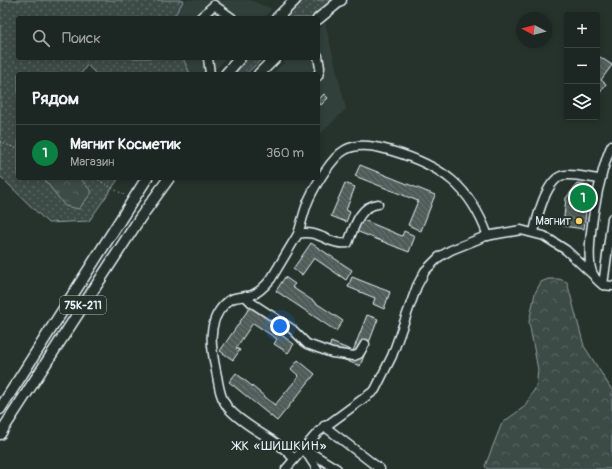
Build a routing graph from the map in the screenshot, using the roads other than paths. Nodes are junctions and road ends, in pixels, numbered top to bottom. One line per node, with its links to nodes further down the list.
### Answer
1 (295, 0): 5 (main road)
2 (341, 0): 6 (main road)
3 (202, 16): 4 (lane)
4 (229, 16)
5 (279, 16)
6 (321, 17)
7 (208, 60): 11 (lane)
8 (238, 60): 12 (main road)
9 (273, 60): 13 (main road)
10 (319, 60): 14 (lane)
11 (210, 72)
12 (228, 72)
13 (261, 72)
14 (319, 72)
15 (612, 145): 16 (lane)
16 (600, 179): 21 (lane); 24 (lane)
17 (146, 180): 28 (main road, 75К-211)
18 (168, 180): 31 (main road, 75К-211)
19 (378, 204): 22 (lane)
20 (612, 218): 25 (lane)
21 (534, 232): 23 (lane); 24 (lane)
22 (298, 234): 23 (lane); 26 (lane)
23 (488, 236): 30 (lane)
24 (592, 274): 25 (lane)
25 (608, 286)
26 (245, 296): 27 (lane); 33 (lane)
27 (365, 344)
28 (0, 409)
29 (0, 421): 31 (main road)
30 (324, 426): 32 (lane); 37 (lane)
31 (1, 433)
32 (304, 448): 33 (lane); 35 (lane); 36 (lane)
33 (294, 459): 34 (lane)
34 (286, 469)
35 (317, 469)
36 (336, 469)
37 (380, 469)

